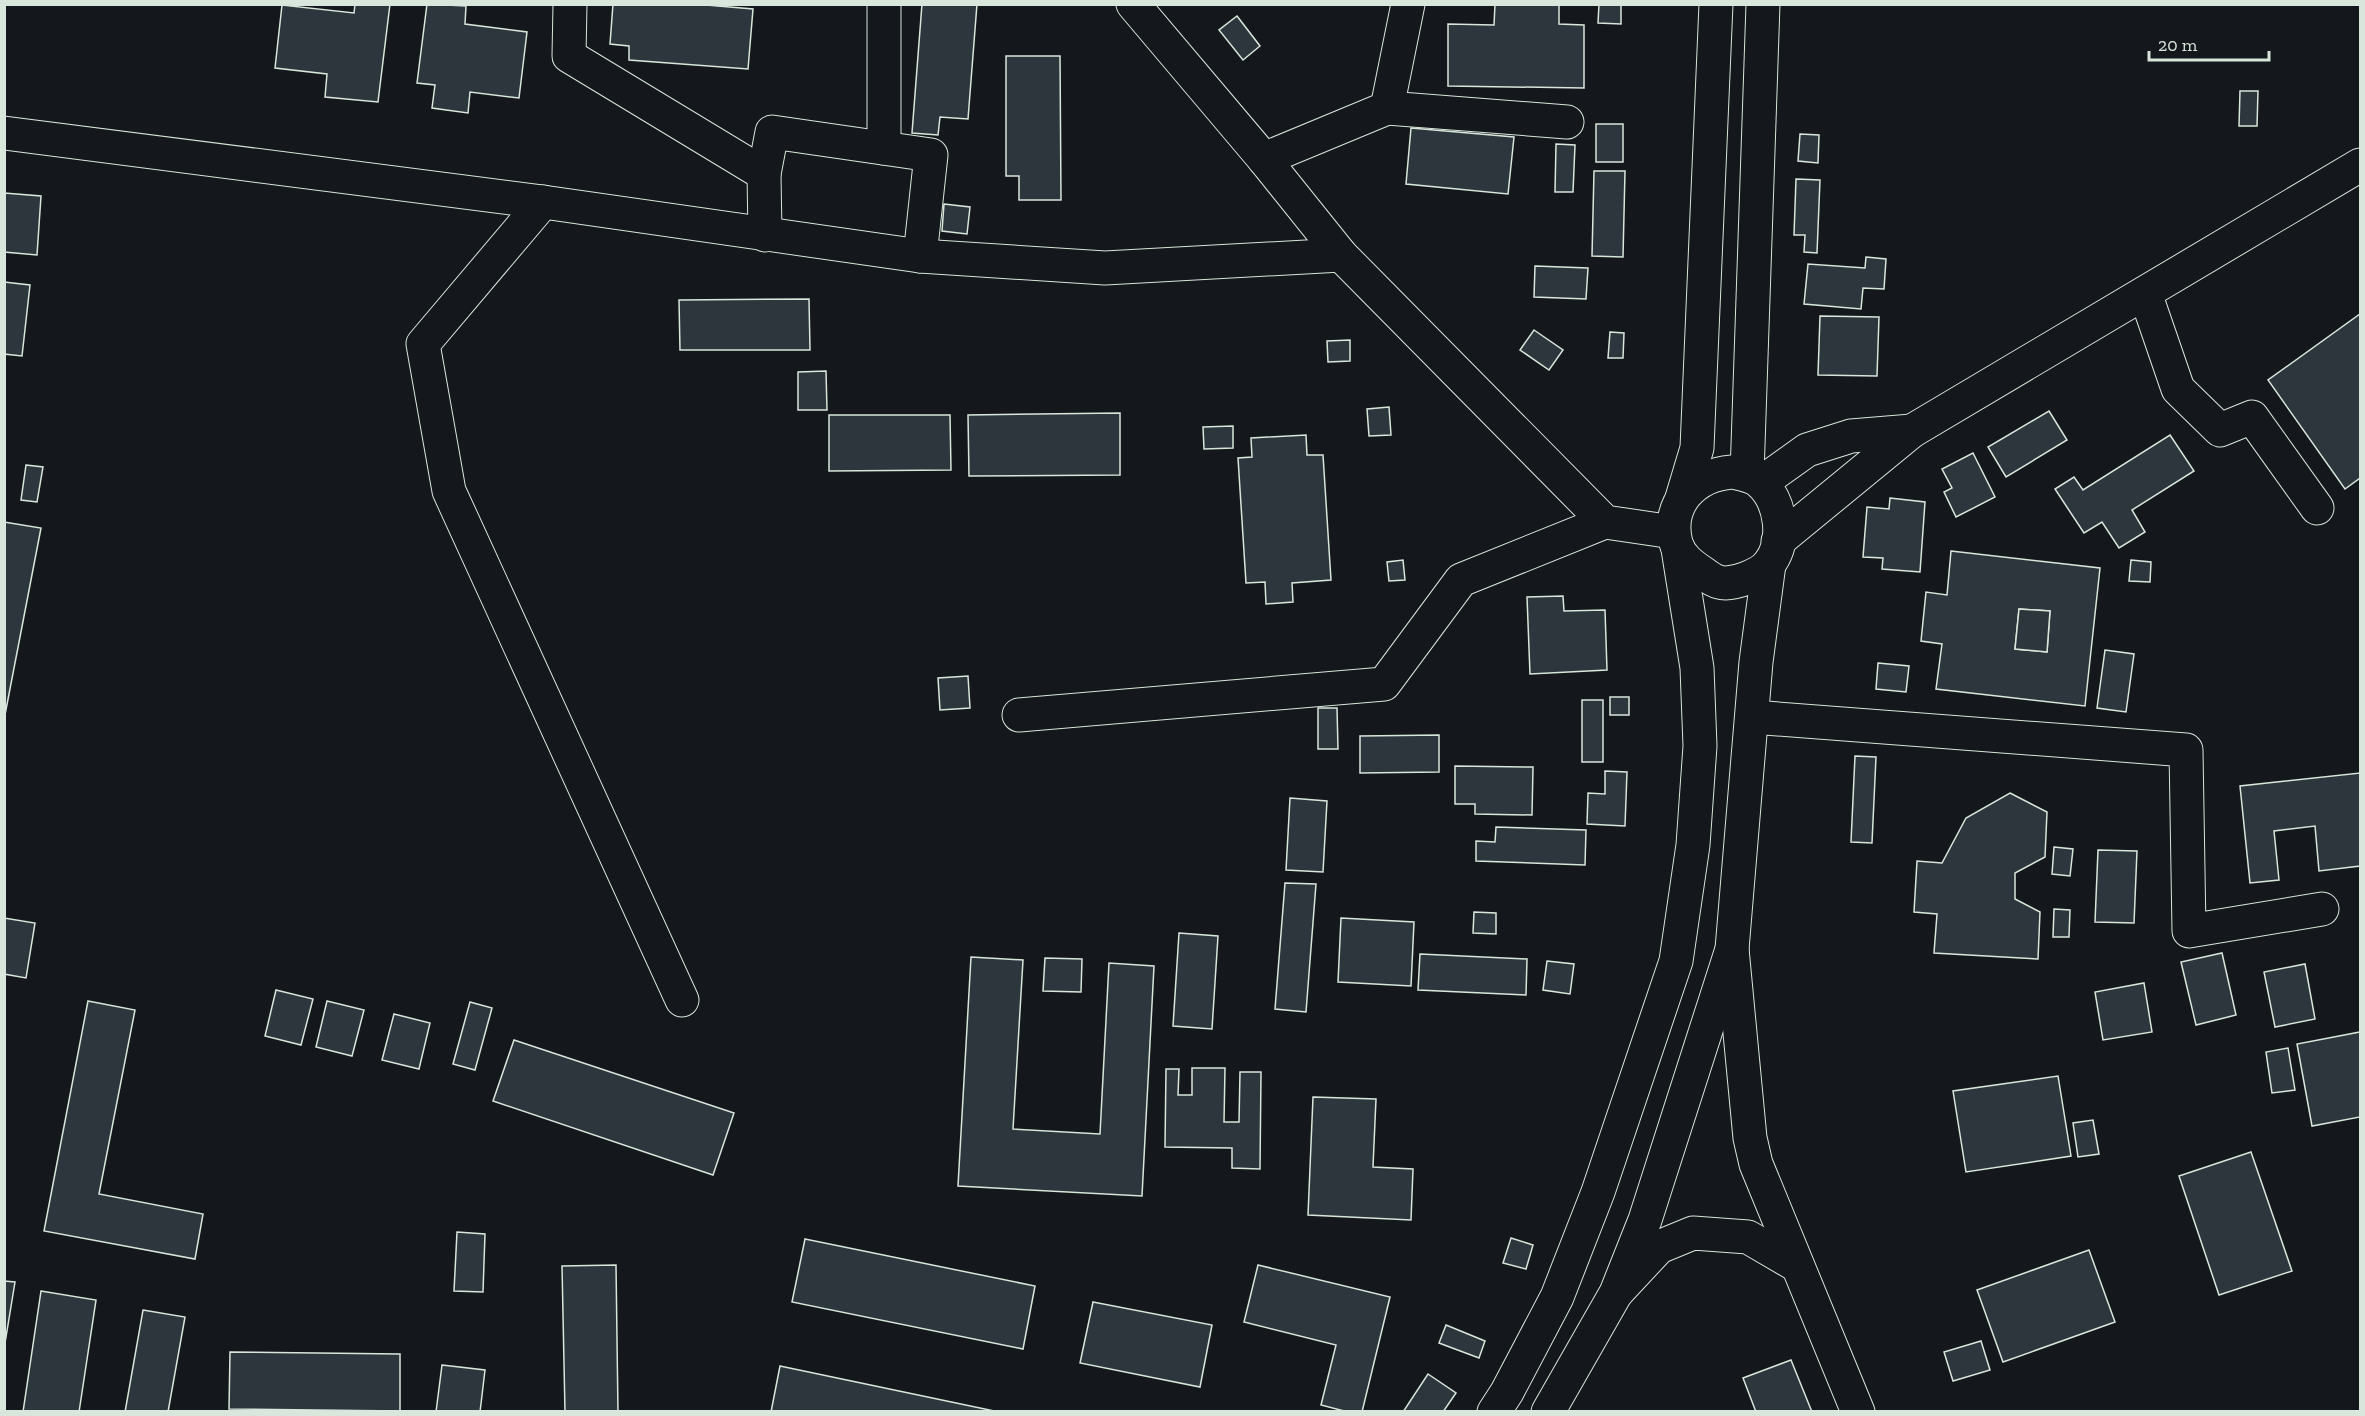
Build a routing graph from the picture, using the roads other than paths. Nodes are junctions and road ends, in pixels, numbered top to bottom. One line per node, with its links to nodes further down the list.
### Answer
1 (570, 4): 13 (street)
2 (884, 4): 10 (street)
3 (1133, 4): 11 (street)
4 (1408, 4): 7 (street)
5 (1716, 4): 21 (street)
6 (1763, 4): 20 (street)
7 (1387, 108): 8 (street); 11 (street)
8 (1567, 122)
9 (4, 133): 14 (street)
10 (884, 148): 13 (street); 17 (street)
11 (1264, 159): 16 (street)
12 (2361, 165): 18 (street)
13 (764, 174): 15 (street)
14 (543, 202): 15 (street); 30 (street)
15 (765, 235): 17 (street)
16 (1341, 255): 17 (street); 23 (street)
17 (920, 256)
18 (2145, 293): 19 (street); 22 (street)
19 (1912, 431): 20 (street); 25 (street)
20 (1754, 479): 21 (street); 25 (street)
21 (1682, 498): 24 (street)
22 (2317, 508)
23 (1605, 522): 24 (street); 26 (street)
24 (1676, 540): 25 (street); 33 (street)
25 (1773, 553): 27 (street)
26 (1019, 715)
27 (1752, 717): 28 (street); 29 (street)
28 (2322, 909)
29 (1732, 949): 31 (street); 32 (street)
30 (682, 1000)
31 (1796, 1265): 32 (street); 35 (street)
32 (1616, 1293): 34 (street)
33 (1494, 1412)
34 (1548, 1412)
35 (1858, 1412)

